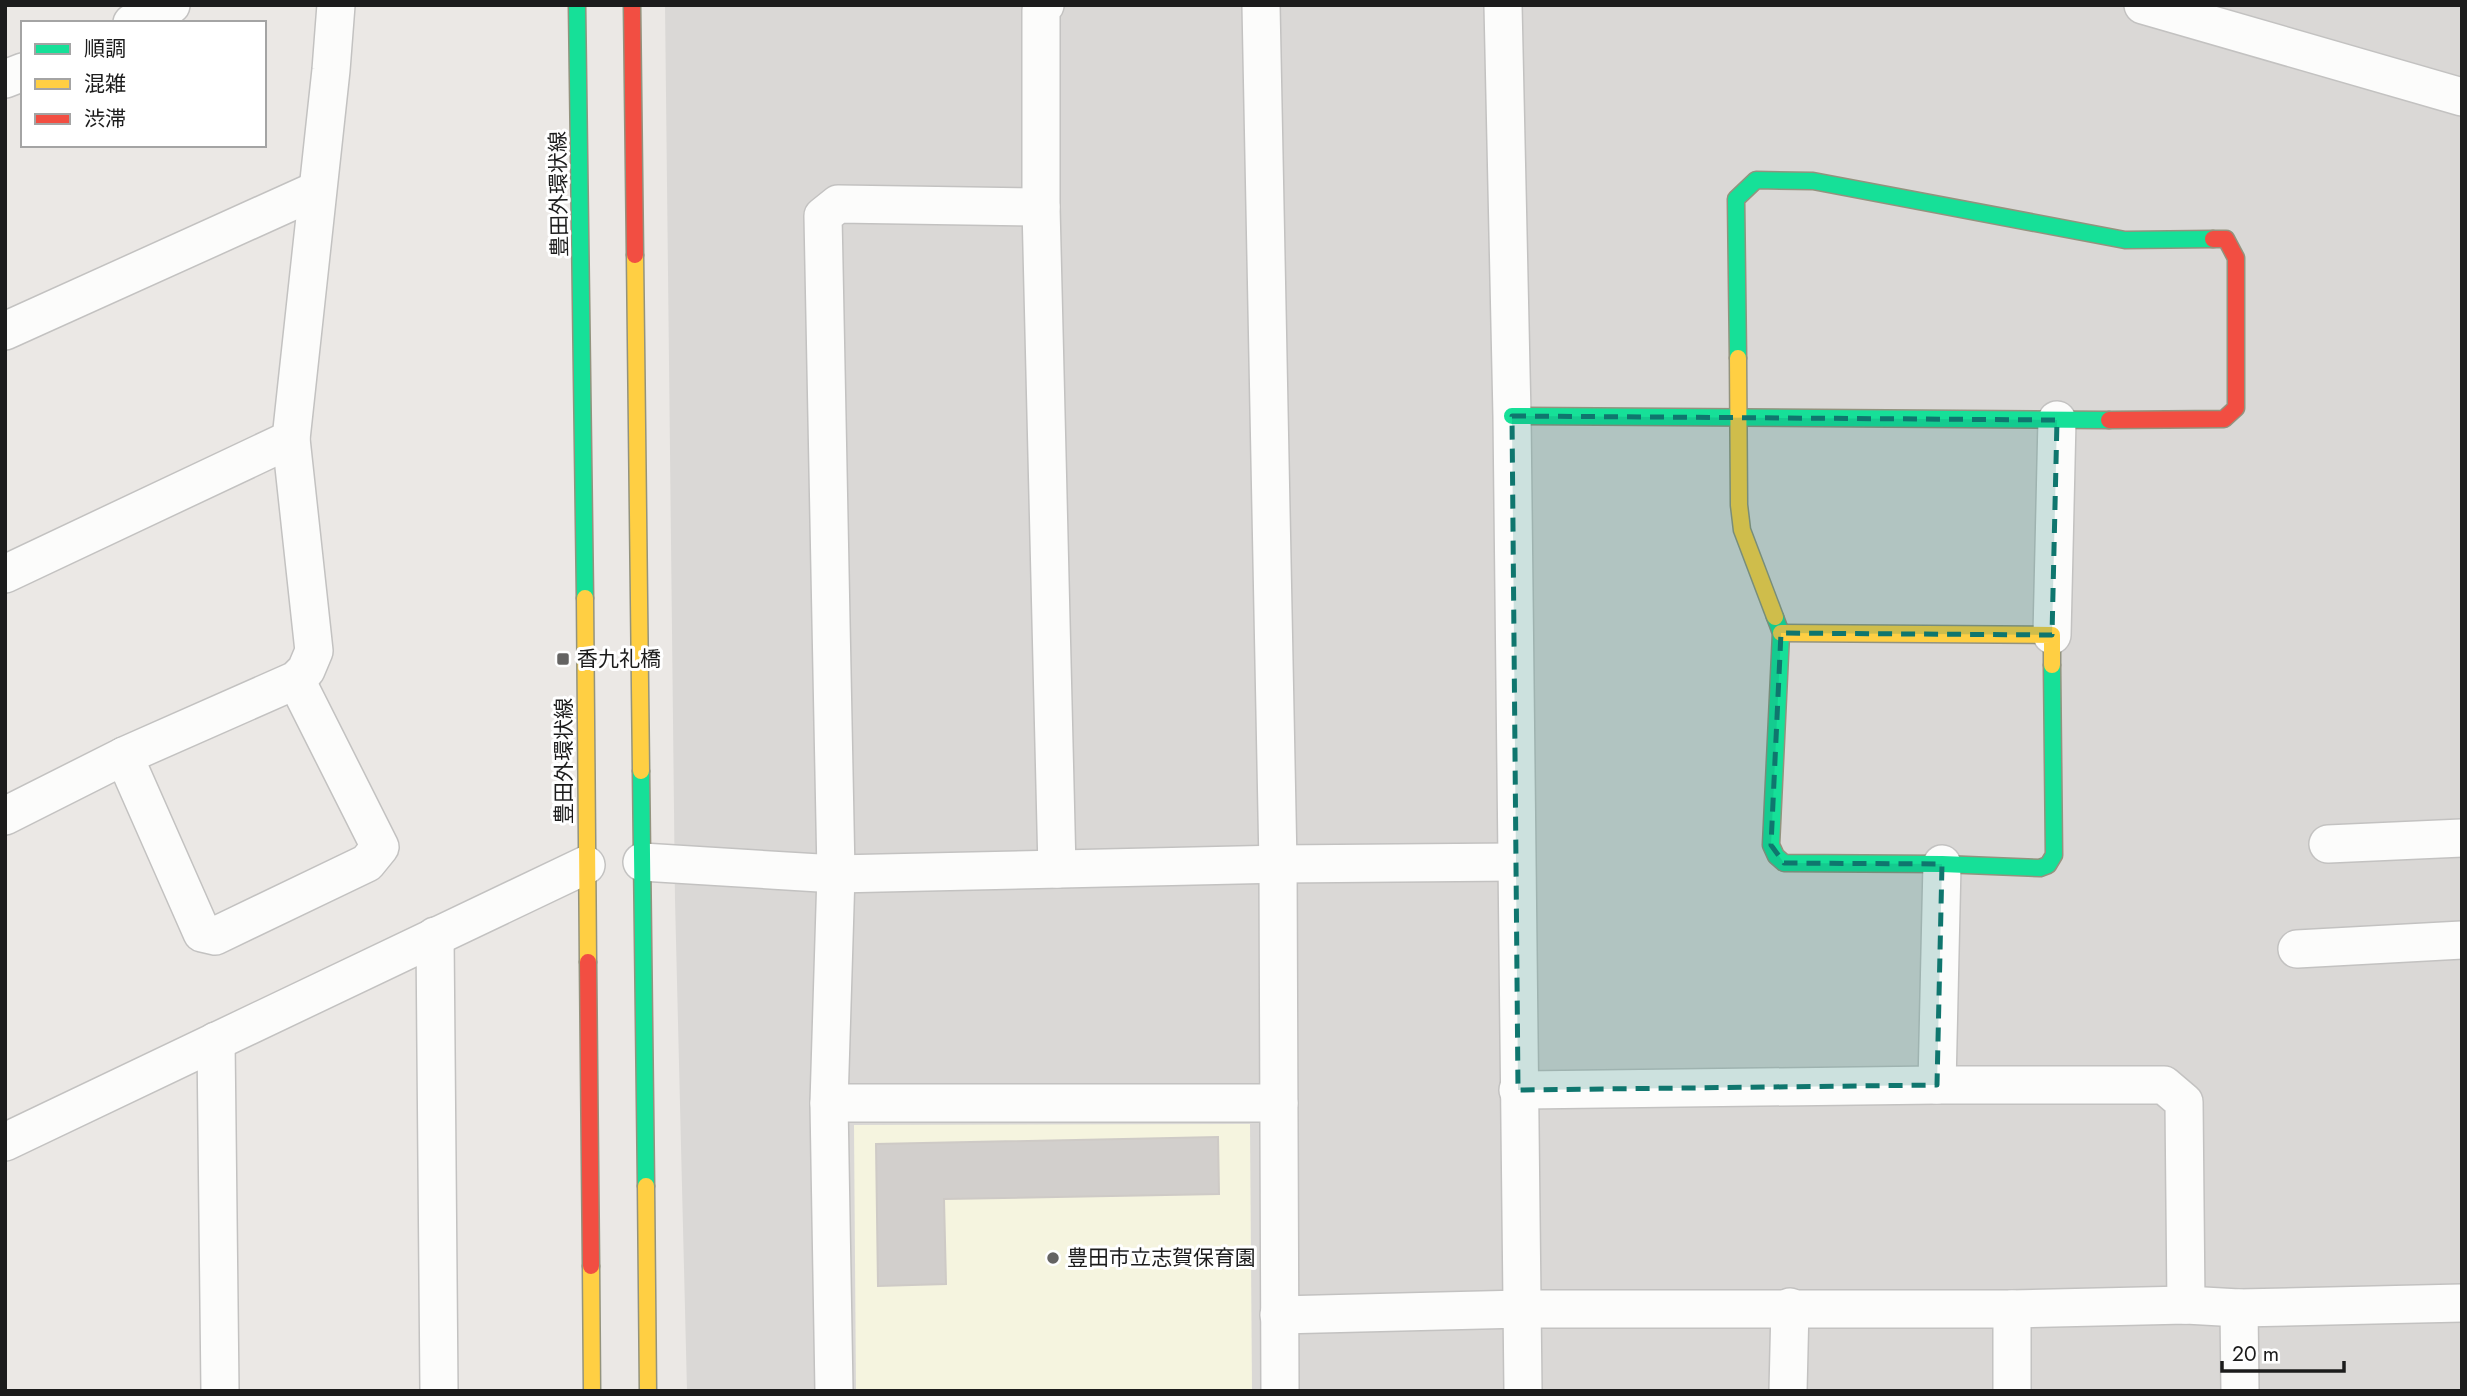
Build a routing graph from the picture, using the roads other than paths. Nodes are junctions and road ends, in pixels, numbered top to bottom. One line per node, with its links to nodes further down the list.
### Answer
1 (171, 5): 9 (street)
2 (336, 5): 11 (street)
3 (577, 5): 30 (street, 豊田外環状線)
4 (632, 5): 26 (street)
5 (1045, 5): 12 (street)
6 (1261, 5): 29 (street)
7 (1503, 5): 14 (street)
8 (2143, 5): 10 (street)
9 (136, 21)
10 (2462, 97)
11 (317, 190): 13 (street); 17 (street)
12 (1041, 207): 31 (street); 32 (street)
13 (5, 331)
14 (1511, 416): 15 (street); 27 (street)
15 (1737, 418): 16 (street); 16 (street); 19 (street)
16 (2057, 420): 20 (street)
17 (291, 439): 18 (street); 21 (street)
18 (5, 574)
19 (1782, 633): 20 (street); 28 (street)
20 (2052, 635): 28 (street)
21 (296, 680): 22 (street); 22 (street)
22 (124, 756): 23 (street)
23 (5, 816)
24 (2462, 838): 25 (street)
25 (2328, 844)
26 (642, 862): 32 (street); 52 (street)
27 (1516, 862): 29 (street); 38 (street)
28 (1942, 863): 37 (street)
29 (1278, 864): 31 (street); 40 (street)
30 (586, 865): 33 (street); 51 (street, 豊田外環状線)
31 (1056, 869): 32 (street)
32 (836, 874): 39 (street)
33 (435, 936): 36 (street); 50 (street)
34 (2462, 940): 35 (street)
35 (2297, 949)
36 (216, 1041): 41 (street); 49 (street)
37 (1937, 1085): 38 (street); 43 (street)
38 (1518, 1090): 45 (street)
39 (829, 1103): 40 (street); 53 (street)
40 (1279, 1103): 48 (street)
41 (6, 1139)
42 (2462, 1303): 46 (street)
43 (2186, 1305): 46 (street); 47 (street)
44 (1790, 1307): 45 (street); 47 (street); 56 (street)
45 (1522, 1308): 48 (street); 55 (street)
46 (2239, 1308): 58 (street)
47 (2012, 1309): 57 (street)
48 (1279, 1315): 54 (street)
49 (220, 1391)
50 (439, 1391)
51 (592, 1391)
52 (648, 1391)
53 (834, 1391)
54 (1280, 1391)
55 (1523, 1391)
56 (1788, 1391)
57 (2012, 1391)
58 (2239, 1391)

